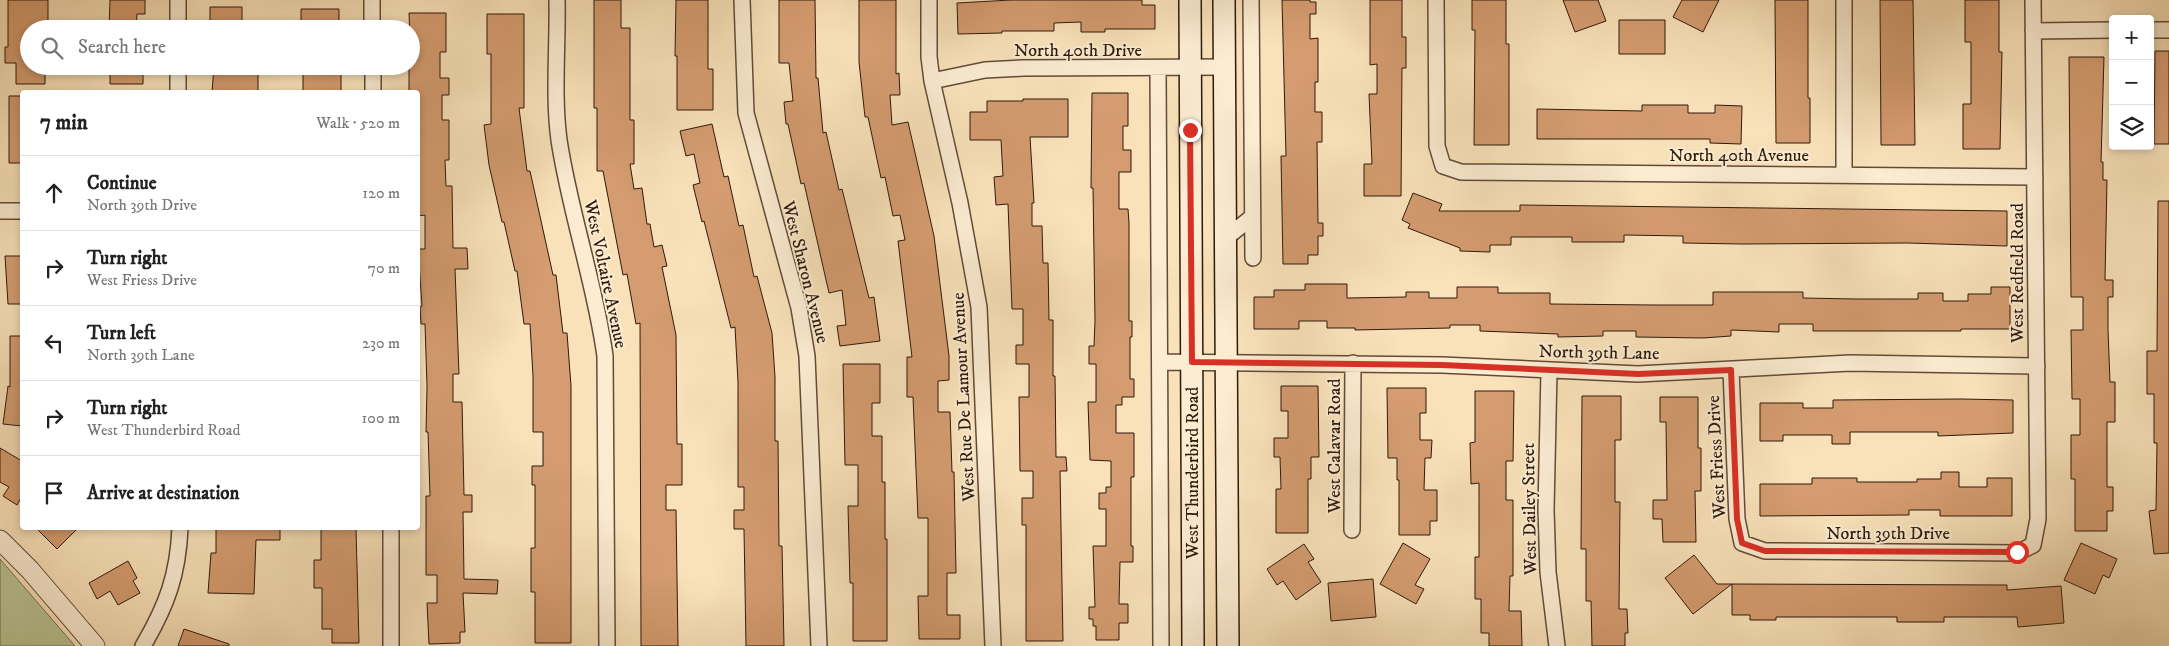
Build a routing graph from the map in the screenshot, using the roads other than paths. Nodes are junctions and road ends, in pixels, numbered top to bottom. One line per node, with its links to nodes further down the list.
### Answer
1 (178, 0): 12 (street)
2 (372, 0): 13 (street)
3 (557, 0): 49 (street, West Voltaire Avenue)
4 (742, 0): 50 (street, West Sharon Avenue)
5 (929, 0): 23 (street, West Rue De Lamour Avenue)
6 (1190, 0): 20 (main road, West Thunderbird Road)
7 (1224, 0): 18 (main road, West Thunderbird Road)
8 (1250, 0): 30 (street)
9 (1436, 0): 26 (street, North 40th Avenue)
10 (1844, 0): 26 (street)
11 (2033, 0): 17 (street, West Redfield Road)
12 (178, 20)
13 (372, 20)
14 (2109, 30): 17 (street)
15 (2154, 30): 16 (street)
16 (2169, 30)
17 (2033, 31): 27 (street, West Redfield Road)
18 (1225, 67): 20 (street, North 40th Drive); 31 (main road, West Thunderbird Road)
19 (1158, 68): 20 (street, North 40th Drive); 23 (street, North 40th Drive); 33 (street, West Thunderbird Road)
20 (1190, 68): 34 (main road, West Thunderbird Road)
21 (178, 75): 24 (street)
22 (373, 75): 25 (street)
23 (932, 81): 51 (street, West Rue De Lamour Avenue)
24 (178, 90)
25 (373, 90)
26 (1844, 174): 27 (street, North 40th Avenue)
27 (2035, 177): 37 (street, West Redfield Road)
28 (0, 211): 29 (street)
29 (20, 211)
30 (1252, 217): 31 (street); 32 (street)
31 (1226, 238): 35 (main road, West Thunderbird Road)
32 (1253, 258)
33 (1160, 362): 34 (street, North 39th Lane); 52 (street, West Thunderbird Road)
34 (1192, 362): 35 (street, North 39th Lane); 53 (main road, West Thunderbird Road)
35 (1226, 362): 36 (street, North 39th Lane); 54 (main road, West Thunderbird Road)
36 (1353, 363): 38 (street, North 39th Lane); 42 (street, West Calavar Road)
37 (2037, 366): 39 (street, North 39th Lane); 45 (street, West Redfield Road)
38 (1549, 370): 39 (street, North 39th Lane); 55 (street, West Dailey Street)
39 (1731, 370): 44 (street, West Friess Drive)
40 (180, 530): 47 (street)
41 (391, 530): 48 (street)
42 (1352, 530)
43 (0, 540): 46 (street)
44 (1742, 543): 45 (street, North 39th Drive)
45 (2033, 544)
46 (95, 646)
47 (144, 646)
48 (391, 646)
49 (607, 646)
50 (819, 646)
51 (993, 646)
52 (1161, 646)
53 (1193, 646)
54 (1228, 646)
55 (1557, 646)

